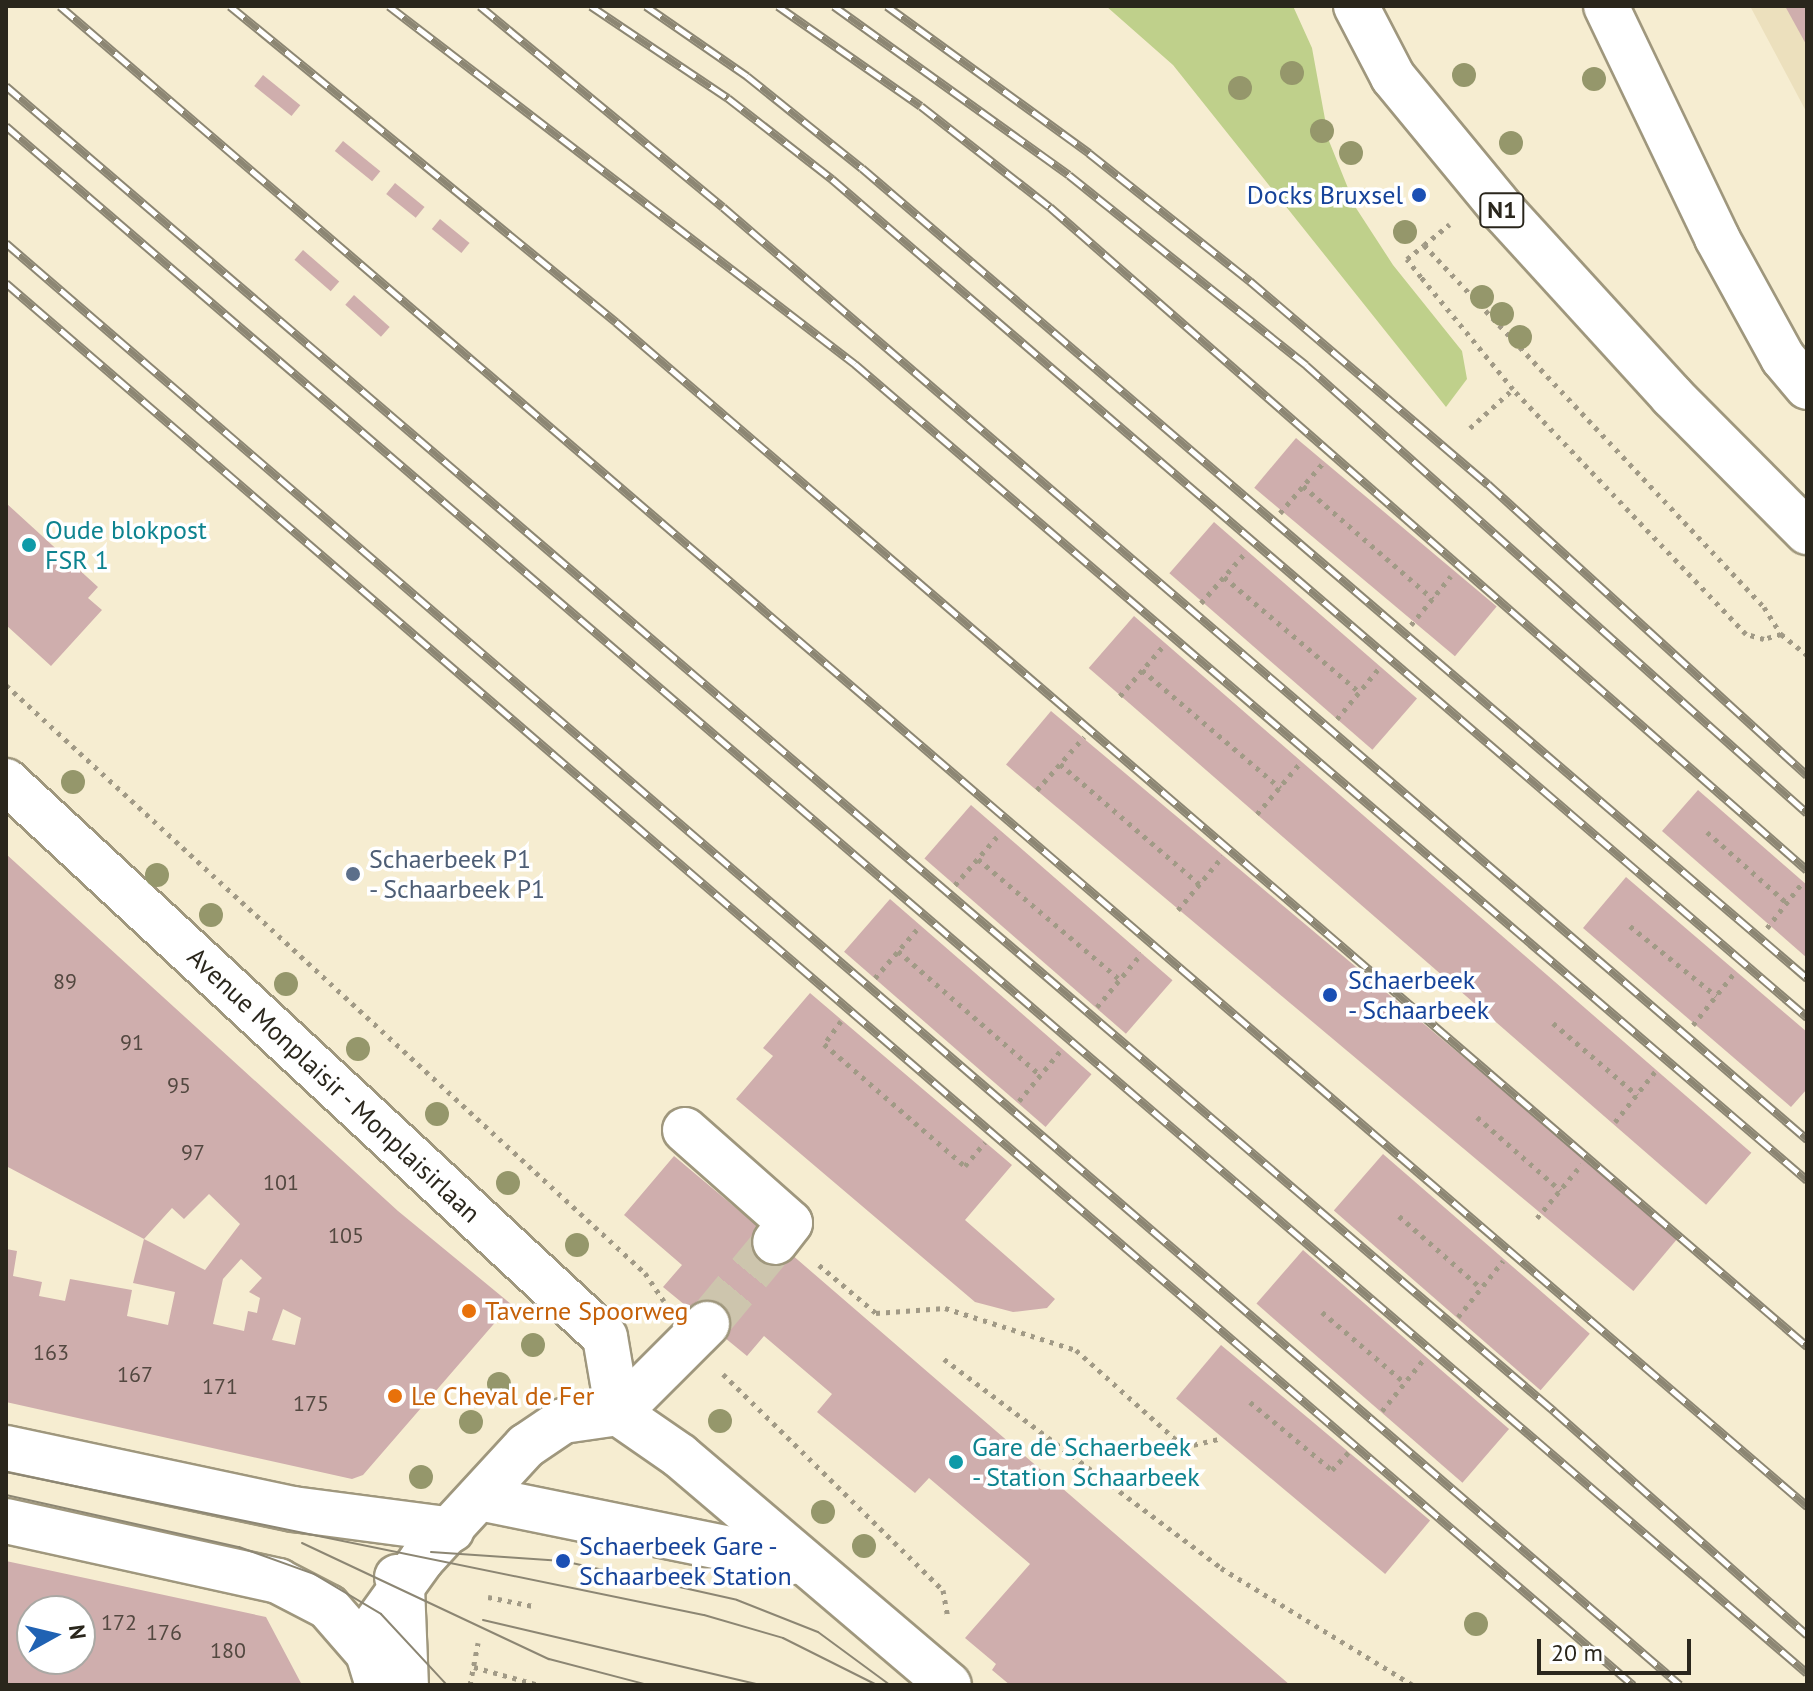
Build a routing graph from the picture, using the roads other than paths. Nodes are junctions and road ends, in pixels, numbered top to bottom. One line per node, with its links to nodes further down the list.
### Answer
1 (1356, 6): 4 (street, N1)
2 (1606, 6): 3 (street)
3 (1807, 387)
4 (1807, 532)
5 (6, 781): 9 (street, Avenue Monplaisir - Monplaisirlaan)
6 (685, 1130): 7 (street)
7 (778, 1238)
8 (705, 1345): 9 (street)
9 (618, 1413): 11 (street); 14 (street)
10 (6, 1448): 13 (street)
11 (466, 1514): 13 (street); 14 (street); 15 (street)
12 (6, 1521): 16 (street)
13 (369, 1523): 15 (street)
14 (801, 1564): 17 (street)
15 (402, 1587): 16 (street); 18 (street)
16 (373, 1669)
17 (938, 1675)
18 (406, 1685)

